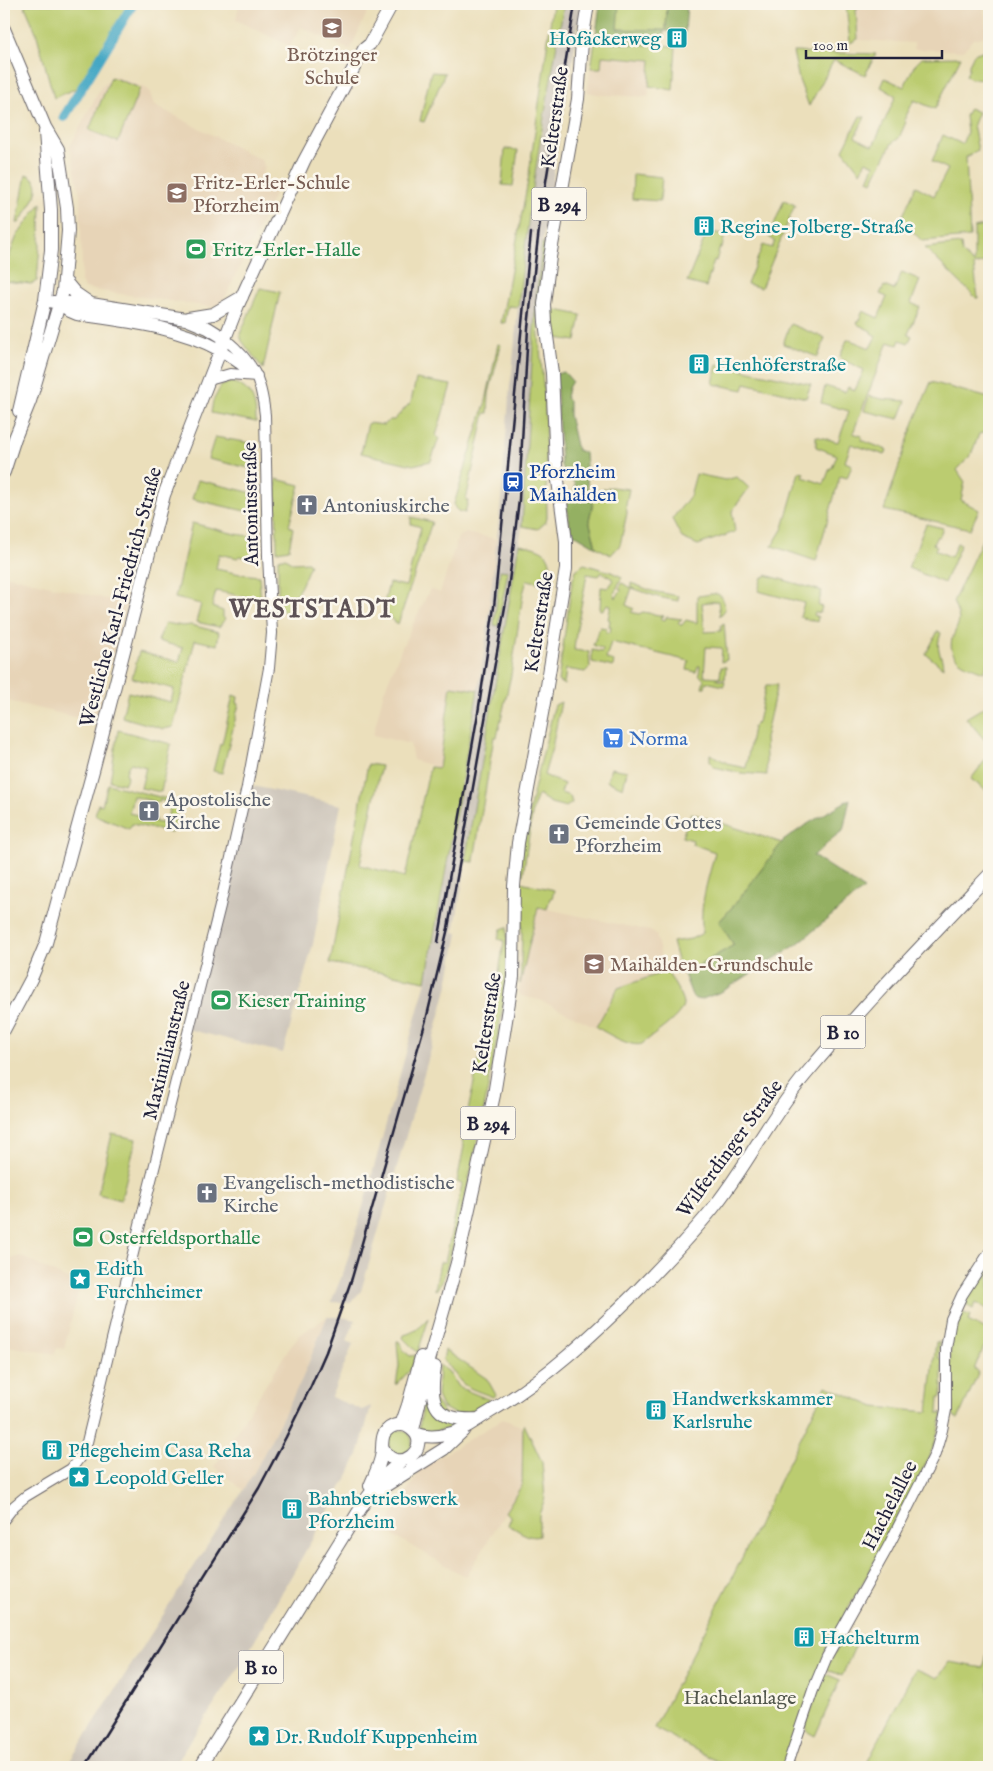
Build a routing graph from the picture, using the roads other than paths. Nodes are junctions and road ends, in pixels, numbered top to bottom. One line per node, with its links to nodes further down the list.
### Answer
1 (382, 4): 5 (main road, Westliche Karl-Friedrich-Straße)
2 (392, 4): 5 (main road, Westliche Karl-Friedrich-Straße)
3 (588, 4): 21 (main road, Kelterstraße / B 294)
4 (4, 29): 6 (main road)
5 (364, 49): 8 (main road, Westliche Karl-Friedrich-Straße)
6 (45, 127): 7 (main road); 9 (main road)
7 (65, 281): 10 (main road); 11 (main road)
8 (242, 297): 12 (main road); 13 (main road, Westliche Karl-Friedrich-Straße)
9 (45, 300): 10 (main road); 16 (main road)
10 (60, 303): 11 (main road); 13 (main road); 16 (main road)
11 (91, 304): 12 (main road)
12 (186, 319): 13 (main road)
13 (222, 344): 14 (street, Antoniusstraße); 15 (main road, Westliche Karl-Friedrich-Straße)
14 (257, 376): 15 (street); 18 (street, Antoniusstraße)
15 (209, 380): 20 (main road, Westliche Karl-Friedrich-Straße)
16 (15, 438): 17 (main road)
17 (4, 472)
18 (272, 633): 32 (street, Maximilianstraße)
19 (989, 875): 24 (main road, Wilferdinger Straße / B 10)
20 (4, 1030)
21 (461, 1244): 23 (main road, Kelterstraße / B 294); 25 (main road, Kelterstraße / B 294)
22 (989, 1253): 34 (street, Hachelallee)
23 (451, 1288): 24 (main road); 27 (main road, Kelterstraße / B 294)
24 (479, 1419): 26 (main road, Wilferdinger Straße / B 10)
25 (401, 1425): 27 (main road); 29 (main road)
26 (467, 1428): 28 (main road, Wilferdinger Straße / B 10); 30 (main road, B 10)
27 (414, 1432): 28 (main road, Wilferdinger Straße / B 10); 30 (main road)
28 (452, 1434): 30 (main road, Wilferdinger Straße / B 10)
29 (383, 1448): 30 (main road); 31 (main road, B 10)
30 (412, 1458): 31 (main road, B 10); 31 (main road, B 10)
31 (367, 1498): 33 (main road, B 10)
32 (4, 1519)
33 (200, 1767)
34 (787, 1767)

